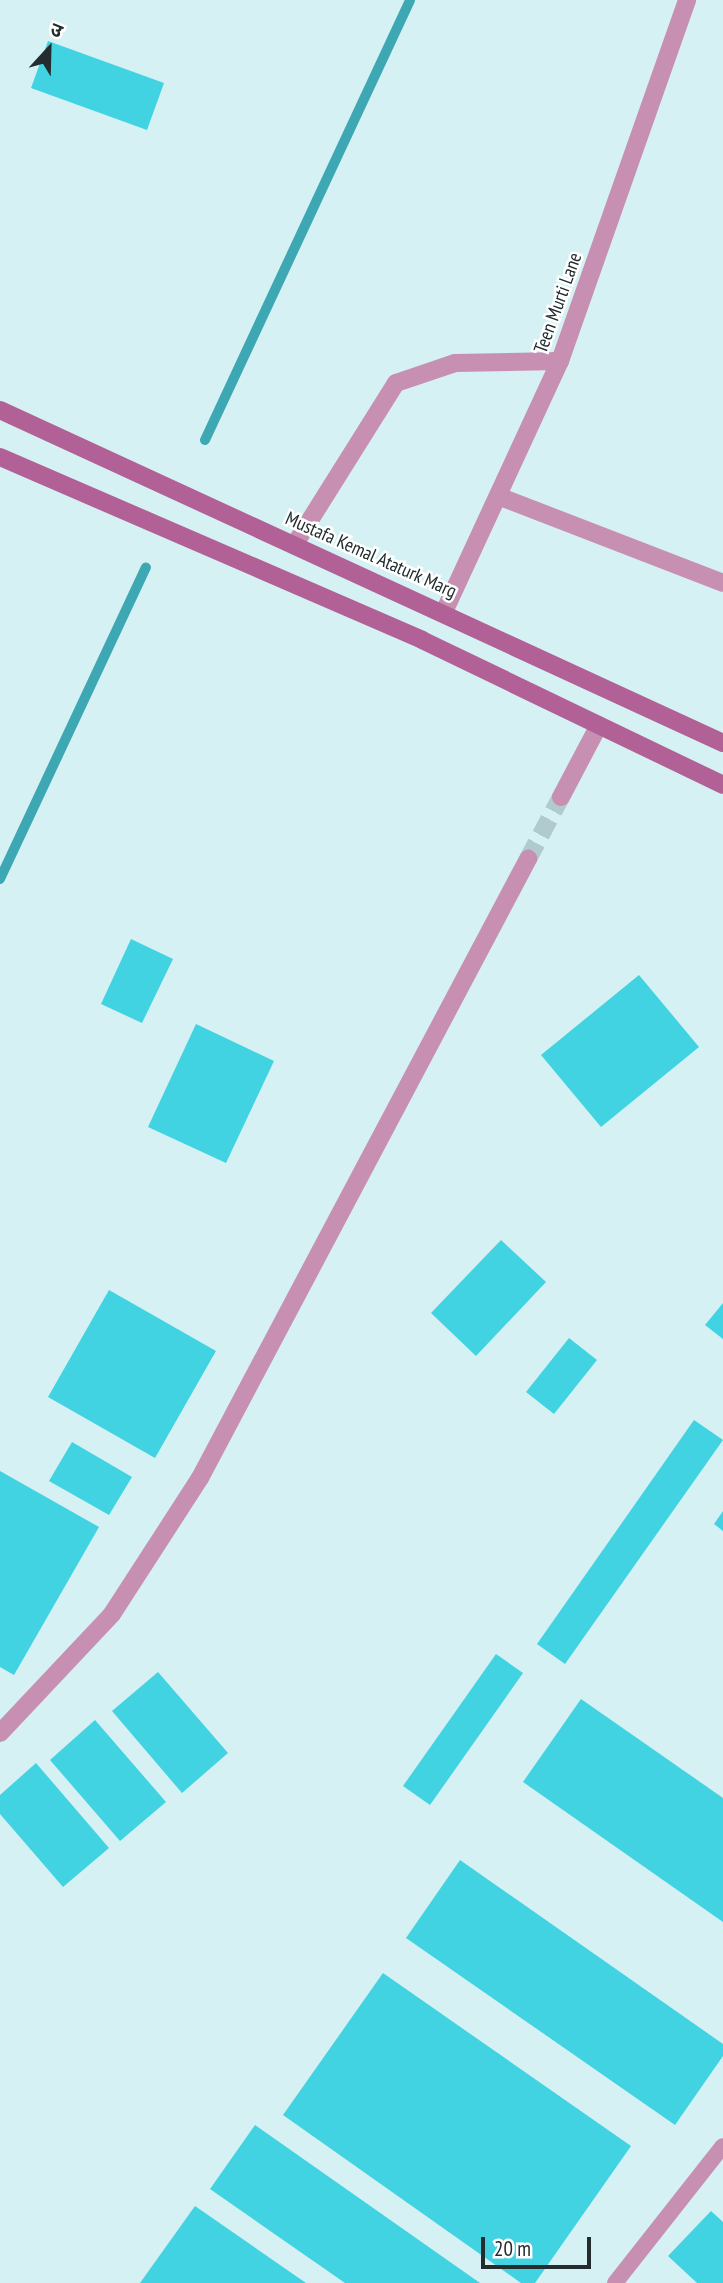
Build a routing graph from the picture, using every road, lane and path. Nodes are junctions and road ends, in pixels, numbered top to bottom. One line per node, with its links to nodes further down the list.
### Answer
1 (687, 0): 2 (street, Teen Murti Lane)
2 (560, 361): 5 (street, Teen Murti Lane); 6 (street)
3 (0, 410): 6 (main road, Mustafa Kemal Ataturk Marg)
4 (0, 457): 9 (main road)
5 (498, 496): 7 (street); 8 (street, Teen Murti Lane)
6 (295, 544): 8 (main road, Mustafa Kemal Ataturk Marg)
7 (723, 583)
8 (444, 612): 10 (main road, Mustafa Kemal Ataturk Marg)
9 (599, 725): 11 (main road); 12 (street)
10 (723, 743)
11 (723, 785)
12 (561, 797)
13 (528, 859): 14 (street)
14 (0, 1733)
15 (723, 2146): 16 (lane)
16 (615, 2283)

